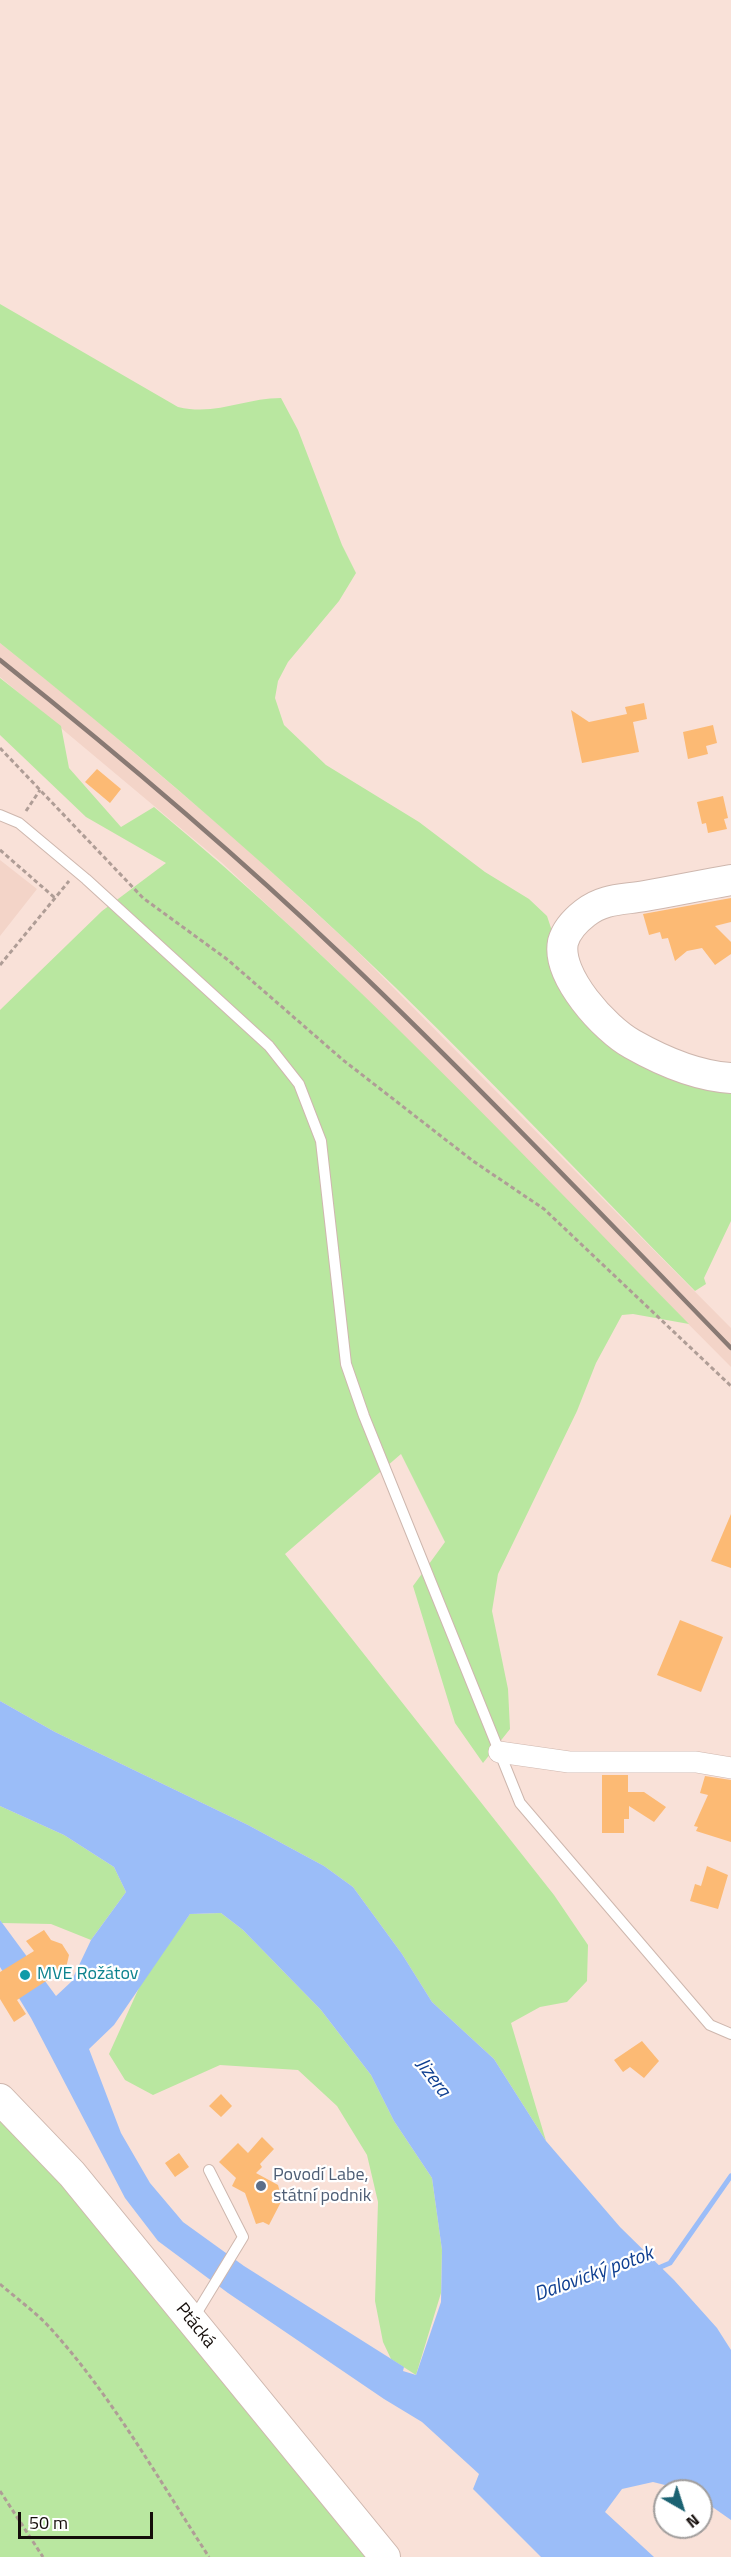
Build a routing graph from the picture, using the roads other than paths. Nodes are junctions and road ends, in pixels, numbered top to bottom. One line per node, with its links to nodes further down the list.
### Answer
1 (0, 814): 4 (lane)
2 (731, 880): 3 (street)
3 (731, 1078)
4 (499, 1752): 5 (street); 6 (lane)
5 (731, 1768)
6 (728, 2033)
7 (0, 2099): 9 (street, Ptácká)
8 (209, 2170): 9 (lane)
9 (192, 2322): 10 (street, Ptácká)
10 (385, 2557)

